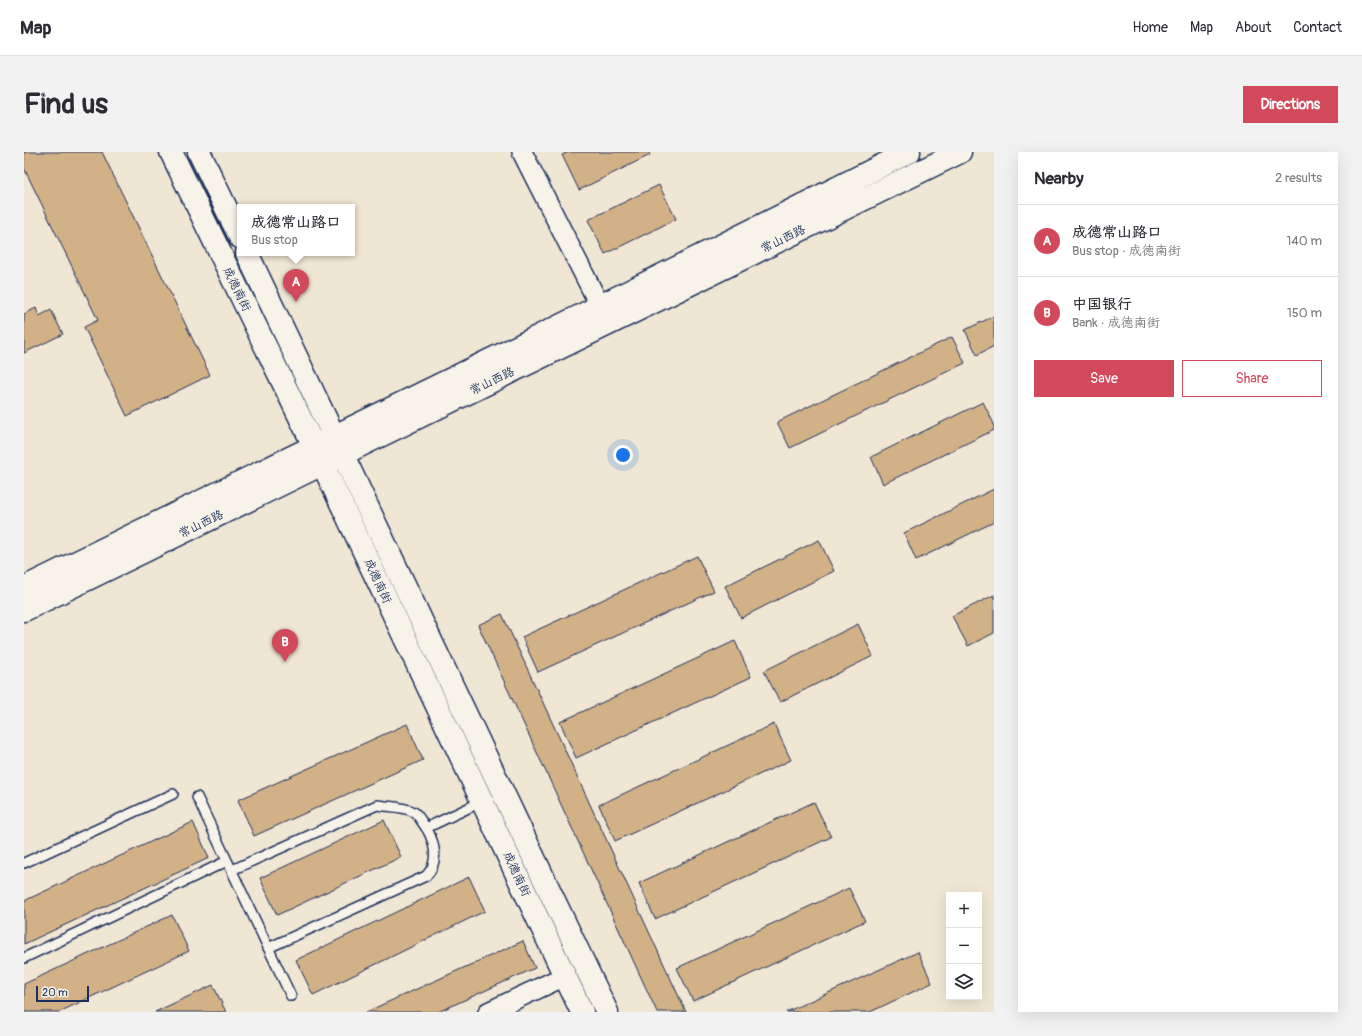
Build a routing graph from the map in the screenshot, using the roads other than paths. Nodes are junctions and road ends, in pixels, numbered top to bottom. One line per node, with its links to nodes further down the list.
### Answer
1 (170, 152): 10 (main road, 成德南街)
2 (199, 152): 6 (main road)
3 (522, 152): 8 (street)
4 (909, 152): 8 (main road, 常山西路)
5 (960, 152): 9 (main road, 常山西路)
6 (237, 231)
7 (249, 256): 9 (main road, 成德南街)
8 (600, 306): 9 (main road, 常山西路)
9 (338, 445): 10 (main road, 常山西路); 26 (main road, 成德南街)
10 (318, 455): 11 (main road, 常山西路); 12 (main road, 常山西路); 15 (main road, 成德南街)
11 (24, 588)
12 (24, 610)
13 (173, 794): 18 (lane)
14 (197, 797): 17 (lane)
15 (483, 801): 16 (lane); 22 (main road, 成德南街)
16 (426, 828): 19 (lane); 20 (lane)
17 (227, 861): 19 (lane); 21 (lane)
18 (24, 863)
19 (232, 870): 20 (lane)
20 (268, 948): 23 (lane)
21 (24, 958)
22 (565, 976): 24 (street); 25 (main road, 成德南街)
23 (291, 996)
24 (488, 1012)
25 (582, 1012)
26 (607, 1012)

